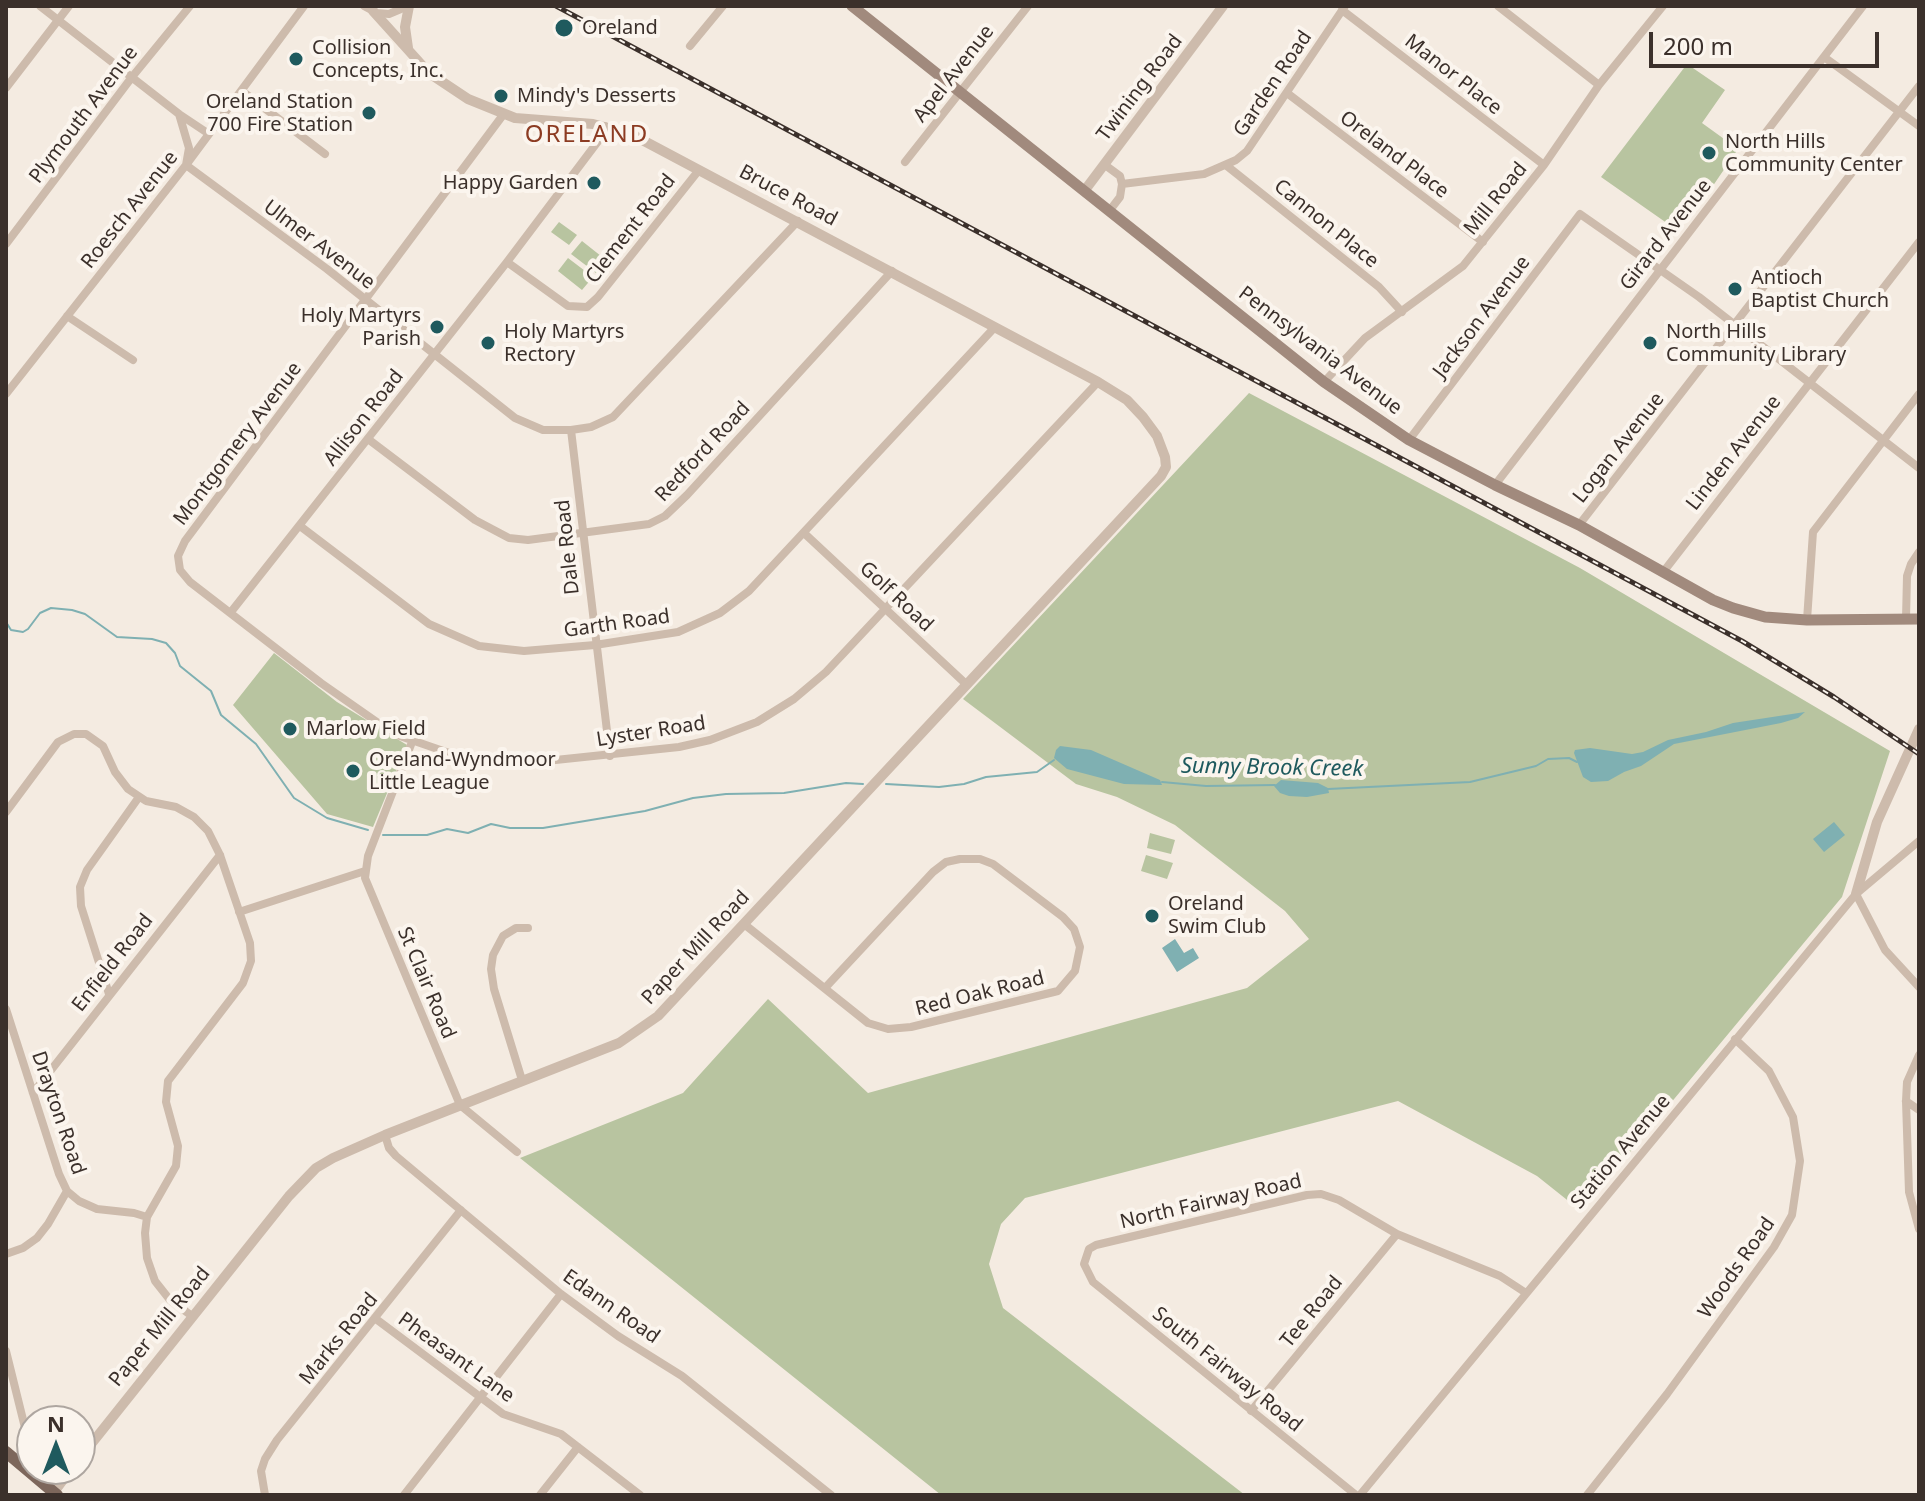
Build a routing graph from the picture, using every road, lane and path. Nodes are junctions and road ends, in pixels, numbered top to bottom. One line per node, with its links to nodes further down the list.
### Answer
1 (40, 6): 15 (street)
2 (69, 6): 15 (street)
3 (190, 6): 19 (street, Plymouth Avenue)
4 (304, 6): 23 (street, Roesch Avenue)
5 (408, 6): 13 (street); 17 (street)
6 (723, 6): 16 (street)
7 (852, 6): 24 (main road, Pennsylvania Avenue)
8 (1028, 6): 24 (street, Apel Avenue)
9 (1498, 6): 20 (street)
10 (1663, 6): 20 (street, Mill Road)
11 (1863, 6): 18 (street, Girard Avenue)
12 (1221, 7): 35 (street, Twining Road)
13 (368, 8): 17 (street, Bruce Road)
14 (1344, 8): 25 (street, Garden Road); 36 (street, Manor Place)
15 (59, 19): 19 (street); 22 (street)
16 (690, 46)
17 (408, 50): 28 (street, Bruce Road)
18 (1824, 57): 26 (street); 47 (street, Girard Avenue)
19 (132, 77): 27 (street); 45 (street, Plymouth Avenue)
20 (1599, 85): 36 (street, Mill Road)
21 (1919, 86): 26 (street, Logan Avenue)
22 (6, 88)
23 (242, 91): 31 (street, Roesch Avenue); 32 (street)
24 (961, 91): 33 (street, Apel Avenue); 40 (main road, Pennsylvania Avenue)
25 (1287, 93): 37 (street, Garden Road); 43 (street, Oreland Place)
26 (1900, 111): 30 (street); 52 (street, Logan Avenue)
27 (179, 114): 31 (street); 34 (street)
28 (503, 115): 29 (street, Bruce Road); 49 (street, Montgomery Avenue)
29 (605, 126): 38 (street, Bruce Road); 46 (street, Allison Road)
30 (1919, 126)
31 (209, 134): 34 (street, Roesch Avenue)
32 (325, 154)
33 (905, 162)
34 (186, 165): 49 (street, Ulmer Avenue); 51 (street, Roesch Avenue)
35 (1105, 165): 39 (street); 40 (street, Twining Road)
36 (1544, 165): 43 (street, Mill Road)
37 (1227, 166): 39 (street, Garden Road); 50 (street, Cannon Place)
38 (699, 170): 42 (street, Bruce Road); 46 (street, Clement Road)
39 (1122, 184): 41 (street)
40 (1085, 190): 41 (main road, Pennsylvania Avenue)
41 (1110, 210): 57 (main road, Pennsylvania Avenue)
42 (798, 221): 48 (street, Bruce Road); 61 (street, Ulmer Avenue)
43 (1483, 242): 50 (street, Mill Road)
44 (1919, 242): 58 (street, Linden Avenue)
45 (6, 244)
46 (507, 262): 54 (street, Allison Road)
47 (1660, 269): 52 (street); 63 (street, Jackson Avenue); 67 (street, Girard Avenue)
48 (892, 271): 53 (street, Bruce Road); 70 (street, Redford Road)
49 (366, 301): 54 (street, Ulmer Avenue); 73 (street, Montgomery Avenue)
50 (1402, 312): 57 (street, Mill Road)
51 (67, 316): 55 (street); 59 (street, Roesch Avenue)
52 (1734, 325): 58 (street); 68 (street, Logan Avenue)
53 (995, 327): 56 (street, Bruce Road); 71 (street, Garth Road)
54 (433, 354): 61 (street, Ulmer Avenue); 62 (street, Allison Road)
55 (133, 360)
56 (1098, 382): 65 (street, Bruce Road); 75 (street, Lyster Road)
57 (1324, 382): 63 (main road, Pennsylvania Avenue)
58 (1808, 384): 64 (street); 74 (street, Linden Avenue)
59 (6, 394)
60 (1919, 394): 64 (street)
61 (571, 430): 70 (street, Dale Road)
62 (368, 439): 69 (street, Allison Road); 70 (street, Redford Road)
63 (1409, 440): 67 (main road, Pennsylvania Avenue)
64 (1882, 441): 66 (street); 78 (street)
65 (1166, 460): 81 (street, Paper Mill Road)
66 (1919, 468)
67 (1495, 485): 68 (main road, Pennsylvania Avenue)
68 (1579, 525): 74 (main road, Pennsylvania Avenue)
69 (300, 526): 76 (street, Allison Road); 80 (street, Garth Road)
70 (583, 533): 80 (street, Dale Road)
71 (804, 533): 75 (street, Golf Road); 80 (street, Garth Road)
72 (1919, 552): 77 (street)
73 (177, 563): 76 (street, Lyster Road)
74 (1664, 571): 78 (main road, Pennsylvania Avenue)
75 (886, 609): 81 (street, Golf Road); 84 (street, Lyster Road)
76 (231, 612): 83 (street, Lyster Road)
77 (1906, 619): 78 (main road, Pennsylvania Avenue); 79 (main road, Pennsylvania Avenue)
78 (1807, 620)
79 (1919, 622)
80 (595, 645): 84 (street, Dale Road)
81 (966, 684): 92 (street, Paper Mill Road)
82 (1919, 729): 90 (street)
83 (412, 742): 84 (street, Lyster Road); 89 (street)
84 (610, 756)
85 (139, 797): 86 (street); 88 (street); 96 (street)
86 (6, 812)
87 (1919, 841): 90 (street, Station Avenue)
88 (220, 855): 91 (street); 96 (street, Enfield Road)
89 (365, 871): 91 (street); 103 (street, St Clair Road)
90 (1856, 894): 94 (street); 98 (street, Station Avenue)
91 (239, 912): 109 (street)
92 (744, 924): 95 (street); 100 (street, Paper Mill Road)
93 (528, 928): 100 (street)
94 (1919, 987)
95 (825, 988): 95 (street, Red Oak Road)
96 (109, 994): 101 (street, Enfield Road)
97 (6, 1009): 101 (street, Drayton Road)
98 (1735, 1039): 114 (street, Station Avenue); 130 (street, Woods Road)
99 (1919, 1055): 102 (street)
100 (522, 1080): 103 (street, Paper Mill Road)
101 (33, 1093): 107 (street, Drayton Road)
102 (1906, 1101): 104 (street); 110 (street)
103 (460, 1105): 105 (street, Paper Mill Road); 106 (street)
104 (1919, 1110)
105 (385, 1135): 108 (street, Edann Road); 116 (street, Paper Mill Road)
106 (517, 1152)
107 (67, 1191): 109 (street, Drayton Road); 112 (street)
108 (461, 1210): 115 (street, Edann Road); 117 (street, Marks Road)
109 (147, 1217): 116 (street)
110 (1919, 1229)
111 (1397, 1234): 113 (street, North Fairway Road); 114 (street, North Fairway Road); 121 (street, Tee Road)
112 (6, 1254)
113 (1084, 1264): 121 (street, South Fairway Road)
114 (1526, 1293): 129 (street, Station Avenue)
115 (561, 1294): 119 (street); 128 (street, Edann Road)
116 (192, 1316): 122 (street, Paper Mill Road)
117 (376, 1319): 119 (street, Pheasant Lane); 124 (street, Marks Road)
118 (6, 1351): 120 (street)
119 (480, 1398): 123 (street, Pheasant Lane); 125 (street)
120 (19, 1405)
121 (1251, 1411): 129 (street, South Fairway Road)
122 (96, 1438)
123 (578, 1447): 126 (street); 127 (street, Pheasant Lane)
124 (265, 1495)
125 (404, 1495)
126 (540, 1495)
127 (640, 1495)
128 (831, 1495)
129 (1358, 1495)
130 (1587, 1495)

